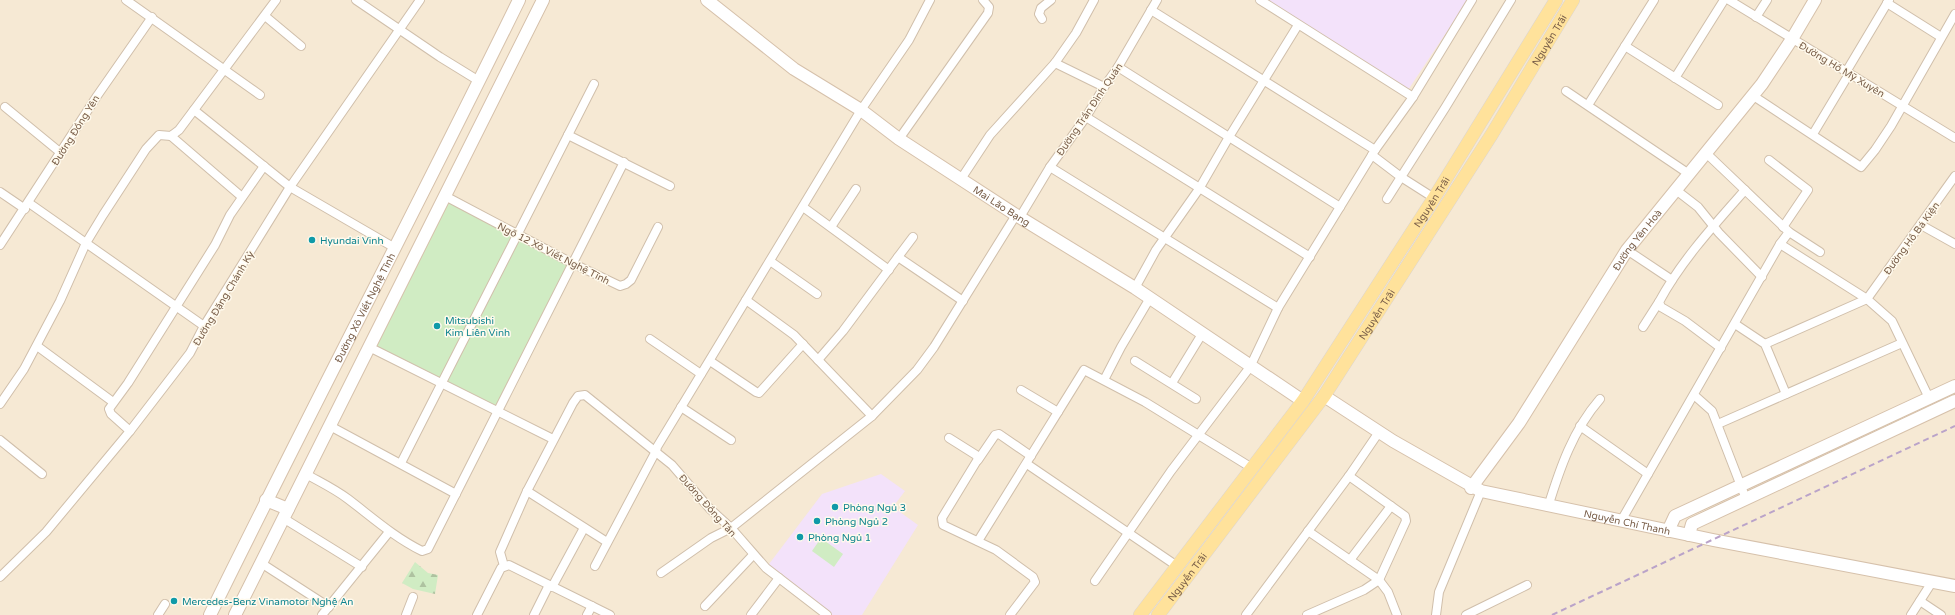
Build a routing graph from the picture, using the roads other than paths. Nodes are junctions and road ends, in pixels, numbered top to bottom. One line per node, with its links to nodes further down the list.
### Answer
1 (126, 0): 27 (street)
2 (276, 0): 26 (street)
3 (356, 0): 31 (street)
4 (420, 0): 31 (street, Đường Đặng Chánh Kỷ)
5 (519, 0): 42 (street, Đường Xô Viết Nghệ Tĩnh)
6 (543, 0): 80 (street)
7 (707, 0): 54 (street, Mai Lão Bạng)
8 (930, 0): 54 (street)
9 (984, 0): 61 (street)
10 (1051, 0): 29 (street)
11 (1094, 0): 36 (street)
12 (1157, 0): 24 (street, Đường Trần Đình Quán)
13 (1260, 0): 30 (street)
14 (1472, 0): 48 (street)
15 (1510, 0): 71 (street)
16 (1556, 0): 82 (main road, Nguyên Trãi)
17 (1573, 0): 143 (main road, Nguyễn Trãi)
18 (1654, 0): 35 (street)
19 (1724, 0): 40 (street)
20 (1729, 0): 28 (street, Đường Hồ Mỹ Xuyên)
21 (1767, 0): 28 (street)
22 (1814, 0): 33 (street, Đường Yên Hoà)
23 (1888, 2): 32 (street); 39 (street)
24 (1151, 10): 37 (street, Đường Trần Đình Quán); 41 (street)
25 (1955, 14): 32 (street)
26 (265, 16): 34 (street); 38 (street)
27 (152, 17): 38 (street); 63 (street, Đường Đồng Yên)
28 (1756, 17): 33 (street, Đường Hồ Mỹ Xuyên)
29 (1042, 19)
30 (1298, 25): 41 (street); 48 (street)
31 (399, 30): 42 (street); 74 (street, Đường Đặng Chánh Kỷ)
32 (1941, 38): 51 (street)
33 (1792, 39): 39 (street, Đường Hồ Mỹ Xuyên); 47 (street, Đường Yên Hoà)
34 (301, 46)
35 (1626, 46): 40 (street); 49 (street)
36 (1056, 64): 44 (street); 72 (street)
37 (1118, 67): 44 (street, Đường Trần Đình Quán); 59 (street)
38 (224, 69): 46 (street); 53 (street)
39 (1848, 73): 51 (street, Đường Hồ Mỹ Xuyên); 56 (street)
40 (1675, 78): 50 (street)
41 (1264, 79): 59 (street); 62 (street)
42 (479, 81): 100 (street, Đường Xô Viết Nghệ Tĩnh)
43 (594, 84): 57 (street)
44 (1104, 87): 55 (street, Đường Trần Đình Quán)
45 (1566, 91): 49 (street)
46 (260, 95)
47 (1752, 95): 56 (street); 64 (street, Đường Yên Hoà)
48 (1413, 97): 62 (street)
49 (1588, 105): 69 (street)
50 (1718, 105)
51 (1903, 105): 56 (street); 60 (street, Đường Hồ Mỹ Xuyên)
52 (5, 107): 63 (street)
53 (194, 110): 58 (street); 67 (street)
54 (861, 110): 61 (street, Mai Lão Bạng); 85 (street)
55 (1086, 117): 68 (street, Đường Trần Đình Quán); 76 (street)
56 (1813, 134)
57 (568, 135): 66 (street); 93 (street)
58 (171, 136): 81 (street); 96 (street)
59 (1228, 137): 76 (street); 86 (street)
60 (1955, 138)
61 (899, 139): 72 (street, Mai Lão Bạng)
62 (1374, 152): 71 (street); 86 (street)
63 (61, 153): 84 (street, Đường Đồng Yên)
64 (1706, 153): 69 (street, Đường Yên Hoà); 78 (street)
65 (1769, 160): 92 (street)
66 (624, 162): 73 (street); 107 (street)
67 (264, 166): 74 (street); 81 (street)
68 (1050, 167): 87 (street, Đường Trần Đình Quán); 95 (street)
69 (1688, 174): 77 (street, Đường Yên Hoà)
70 (1955, 176): 89 (street, Đường Hồ Bá Kiện)
71 (1401, 177): 82 (street); 83 (street)
72 (961, 179): 87 (street, Mai Lão Bạng)
73 (670, 186)
74 (290, 187): 100 (street); 121 (street, Đường Đặng Chánh Kỷ)
75 (856, 189): 91 (street)
76 (1199, 189): 95 (street); 105 (street)
77 (1676, 190): 88 (street); 101 (street, Đường Yên Hoà)
78 (1745, 190): 88 (street); 92 (street)
79 (0, 192): 84 (street)
80 (445, 196): 93 (street, Ngõ 12 Xô Viết Nghệ Tĩnh); 103 (street)
81 (242, 197): 118 (street)
82 (1434, 198): 147 (main road, Nguyên Trãi)
83 (1387, 200)
84 (27, 206): 96 (street); 99 (street, Đường Đồng Yên)
85 (803, 206): 91 (street); 106 (street)
86 (1340, 207): 105 (street)
87 (1018, 216): 111 (street, Mai Lão Bạng); 116 (street, Đường Trần Đình Quán)
88 (1713, 225): 109 (street); 110 (street)
89 (1921, 225): 98 (street); 114 (street, Đường Hồ Bá Kiện)
90 (658, 226): 107 (street, Ngõ 12 Xô Viết Nghệ Tĩnh)
91 (831, 227): 108 (street)
92 (1786, 230): 97 (street); 102 (street)
93 (516, 234): 107 (street, Ngõ 12 Xô Viết Nghệ Tĩnh); 137 (street)
94 (913, 237): 104 (street)
95 (1166, 237): 111 (street); 119 (street)
96 (86, 243): 118 (street); 128 (street)
97 (1780, 244): 109 (street); 114 (street)
98 (1955, 244)
99 (0, 245)
100 (395, 248): 103 (street); 181 (street, Đường Xô Viết Nghệ Tĩnh)
101 (1627, 250): 110 (street); 177 (street, Đường Yên Hoà)
102 (1820, 252)
103 (415, 257): 129 (street)
104 (898, 257): 108 (street); 116 (street)
105 (1310, 257): 119 (street)
106 (770, 261): 112 (street); 115 (street)
107 (572, 263): 152 (street)
108 (889, 270): 131 (street)
109 (1762, 277): 120 (street)
110 (1672, 280): 117 (street)
111 (1135, 288): 113 (street, Mai Lão Bạng)
112 (817, 294)
113 (1150, 298): 123 (street, Mai Lão Bạng); 136 (street)
114 (1867, 299): 125 (street); 127 (street)
115 (746, 300): 126 (street); 132 (street)
116 (963, 301): 155 (street, Đường Trần Đình Quán)
117 (1659, 302): 122 (street); 130 (street)
118 (176, 306): 121 (street); 149 (street)
119 (1278, 308): 134 (street)
120 (1735, 324): 127 (street); 130 (street)
121 (204, 326): 159 (street, Đường Đặng Chánh Kỷ)
122 (1643, 327)
123 (1202, 334): 134 (street, Mai Lão Bạng); 138 (street)
124 (650, 339): 135 (street)
125 (1902, 343): 141 (street); 144 (street)
126 (803, 344): 131 (street); 132 (street)
127 (1765, 344): 141 (street)
128 (37, 346): 149 (street); 150 (street)
129 (369, 347): 137 (street); 157 (street)
130 (1721, 348): 142 (street)
131 (818, 360): 155 (street)
132 (710, 361): 135 (street)
133 (1135, 361): 138 (street)
134 (1250, 367): 147 (street, Mai Lão Bạng); 161 (street)
135 (701, 374): 151 (street)
136 (1104, 380): 154 (street); 161 (street)
137 (443, 383): 152 (street); 169 (street)
138 (1172, 384): 145 (street)
139 (1955, 386): 144 (street)
140 (1021, 390): 154 (street)
141 (1786, 394): 156 (street)
142 (1694, 395): 156 (street); 174 (street)
143 (1324, 396): 147 (main road); 160 (street, Nguyễn Chí Thanh); 230 (main road, Nguyễn Trãi)
144 (1929, 398): 153 (street); 176 (street)
145 (1196, 399)
146 (1600, 399): 158 (street)
147 (1303, 401): 171 (main road, Nguyễn Trãi)
148 (1955, 401): 153 (street)
149 (113, 402): 159 (street)
150 (0, 404)
151 (681, 407): 165 (street); 166 (street)
152 (498, 411): 163 (street); 179 (street)
153 (1935, 411): 180 (street)
154 (1058, 412): 167 (street)
155 (872, 416): 187 (street, Đường Trần Đình Quán)
156 (1718, 424): 176 (street)
157 (330, 426): 169 (street); 173 (street)
158 (1580, 426): 174 (street); 183 (street)
159 (130, 431): 203 (street, Đường Đặng Chánh Kỷ)
160 (1379, 432): 175 (street); 177 (street, Nguyễn Chí Thanh)
161 (1200, 435): 171 (street); 191 (street)
162 (949, 438): 168 (street)
163 (553, 439): 166 (street, Đường Đồng Tân); 178 (street)
164 (0, 440): 172 (street)
165 (731, 440)
166 (656, 451): 187 (street, Đường Đồng Tân); 194 (street)
167 (1031, 456): 168 (street); 170 (street)
168 (978, 460): 193 (street)
169 (401, 463): 179 (street)
170 (1027, 464): 191 (street); 193 (street)
171 (1252, 468): 200 (main road, Nguyễn Trãi)
172 (42, 474)
173 (306, 474): 184 (street); 190 (street)
174 (1648, 474): 185 (street)
175 (1348, 476): 182 (street); 188 (street)
176 (1740, 486): 180 (street); 189 (street)
177 (1476, 489): 183 (street, Nguyễn Chí Thanh); 234 (street)
178 (527, 491): 186 (street); 198 (street)
179 (456, 494): 190 (street)
180 (1746, 499): 192 (street)
181 (266, 500): 184 (street); 219 (street, Đường Xô Viết Nghệ Tĩnh)
182 (1391, 506): 196 (street); 205 (street)
183 (1548, 506): 185 (street, Nguyễn Chí Thanh)
184 (285, 514): 197 (street); 201 (street)
185 (1621, 521): 189 (street, Nguyễn Chí Thanh)
186 (584, 528): 194 (street); 209 (street)
187 (731, 528): 195 (street, Đường Đồng Tân); 202 (street, Đường Trần Đình Quán)
188 (1308, 531): 196 (street); 231 (street)
189 (1668, 531): 192 (street, Nguyễn Chí Thanh)
190 (389, 532): 201 (street)
191 (1129, 534): 200 (street); 206 (street)
192 (1689, 536): 207 (street, Nguyễn Chí Thanh)
193 (978, 541): 228 (street)
194 (607, 542): 199 (street)
195 (753, 555): 204 (street, Đường Đồng Tân); 215 (street)
196 (1350, 560): 205 (street)
197 (261, 563): 216 (street); 220 (street)
198 (504, 566): 209 (street); 223 (street)
199 (595, 566)
200 (1177, 566): 229 (main road, Nguyễn Trãi)
201 (362, 567): 216 (street)
202 (661, 573)
203 (0, 577)
204 (780, 578): 217 (street, Đường Đồng Tân); 227 (street)
205 (1379, 580): 232 (street); 233 (street)
206 (1095, 581)
207 (1932, 582): 210 (street, Nguyễn Chí Thanh); 212 (street)
208 (1527, 585): 235 (street)
209 (550, 586): 214 (street); 224 (street)
210 (1955, 586)
211 (414, 597): 222 (street)
212 (1920, 601): 236 (street); 237 (street)
213 (165, 604): 218 (street)
214 (592, 606): 225 (street); 226 (street)
215 (705, 606)
216 (329, 607): 221 (street)
217 (825, 614)
218 (158, 615)
219 (210, 615)
220 (235, 615)
221 (322, 615)
222 (406, 615)
223 (477, 615)
224 (534, 615)
225 (587, 615)
226 (610, 615)
227 (751, 615)
228 (1010, 615)
229 (1140, 615)
230 (1158, 615)
231 (1246, 615)
232 (1307, 615)
233 (1397, 615)
234 (1436, 615)
235 (1466, 615)
236 (1911, 615)
237 (1941, 615)

